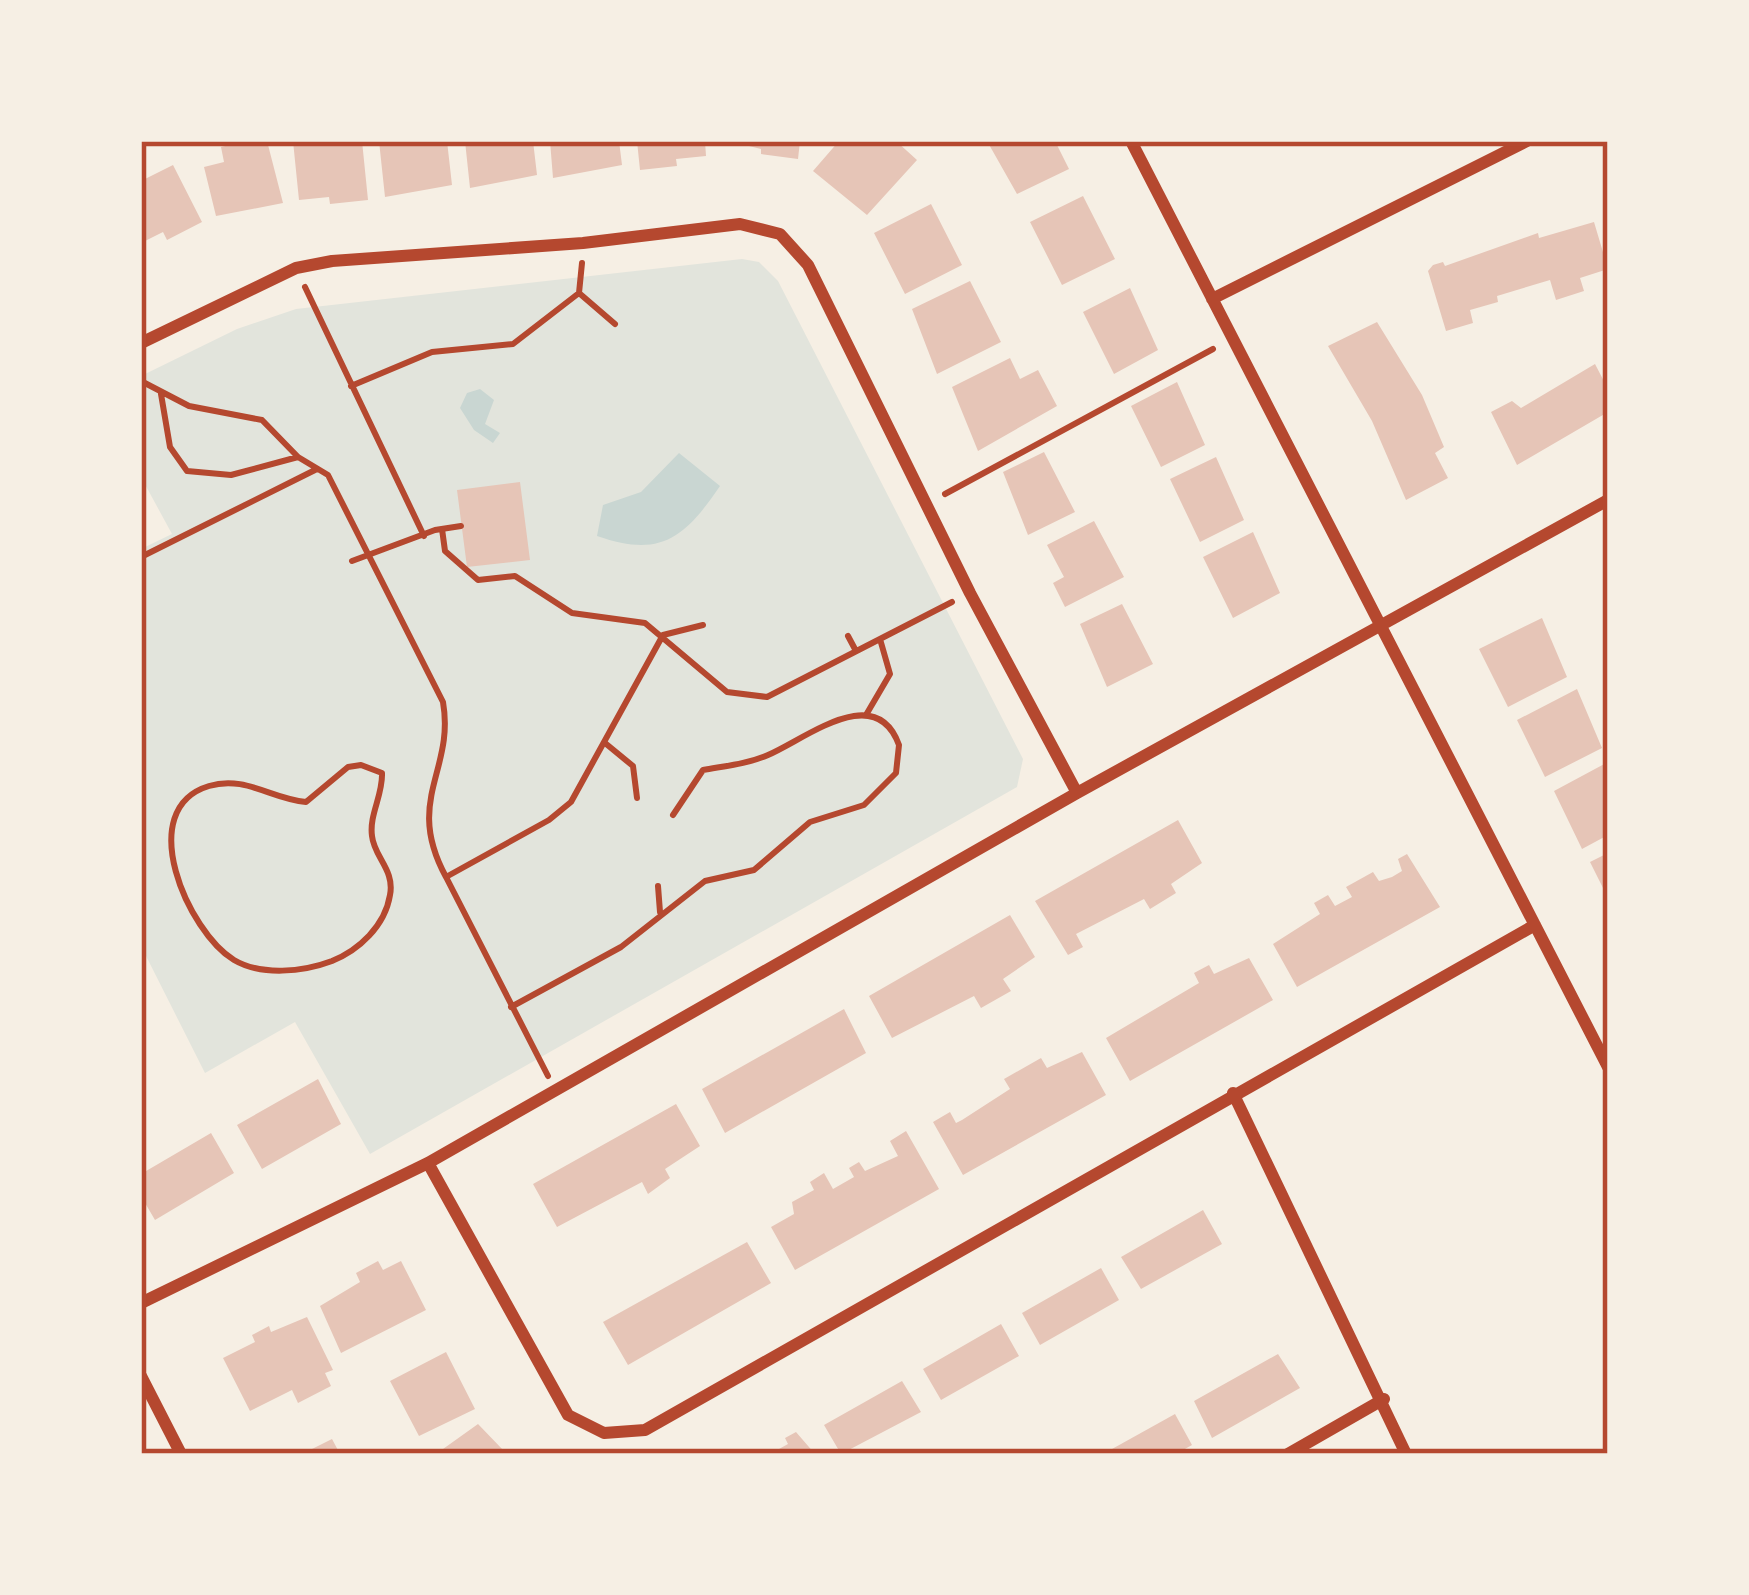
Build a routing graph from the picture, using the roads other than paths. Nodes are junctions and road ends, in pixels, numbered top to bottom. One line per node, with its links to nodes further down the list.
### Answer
1 (1131, 141): 3 (street)
2 (1525, 141): 3 (street)
3 (1212, 299): 6 (street)
4 (141, 344): 7 (street)
5 (1608, 500): 6 (street)
6 (1382, 624): 7 (street); 8 (street)
7 (1077, 793): 11 (street)
8 (1535, 926): 9 (street); 10 (street)
9 (1608, 1066)
10 (1233, 1094): 11 (street); 14 (street)
11 (428, 1162): 12 (street)
12 (141, 1304)
13 (141, 1376): 15 (street)
14 (1384, 1399): 16 (street); 17 (street)
15 (182, 1454)
16 (1288, 1454)
17 (1406, 1454)

